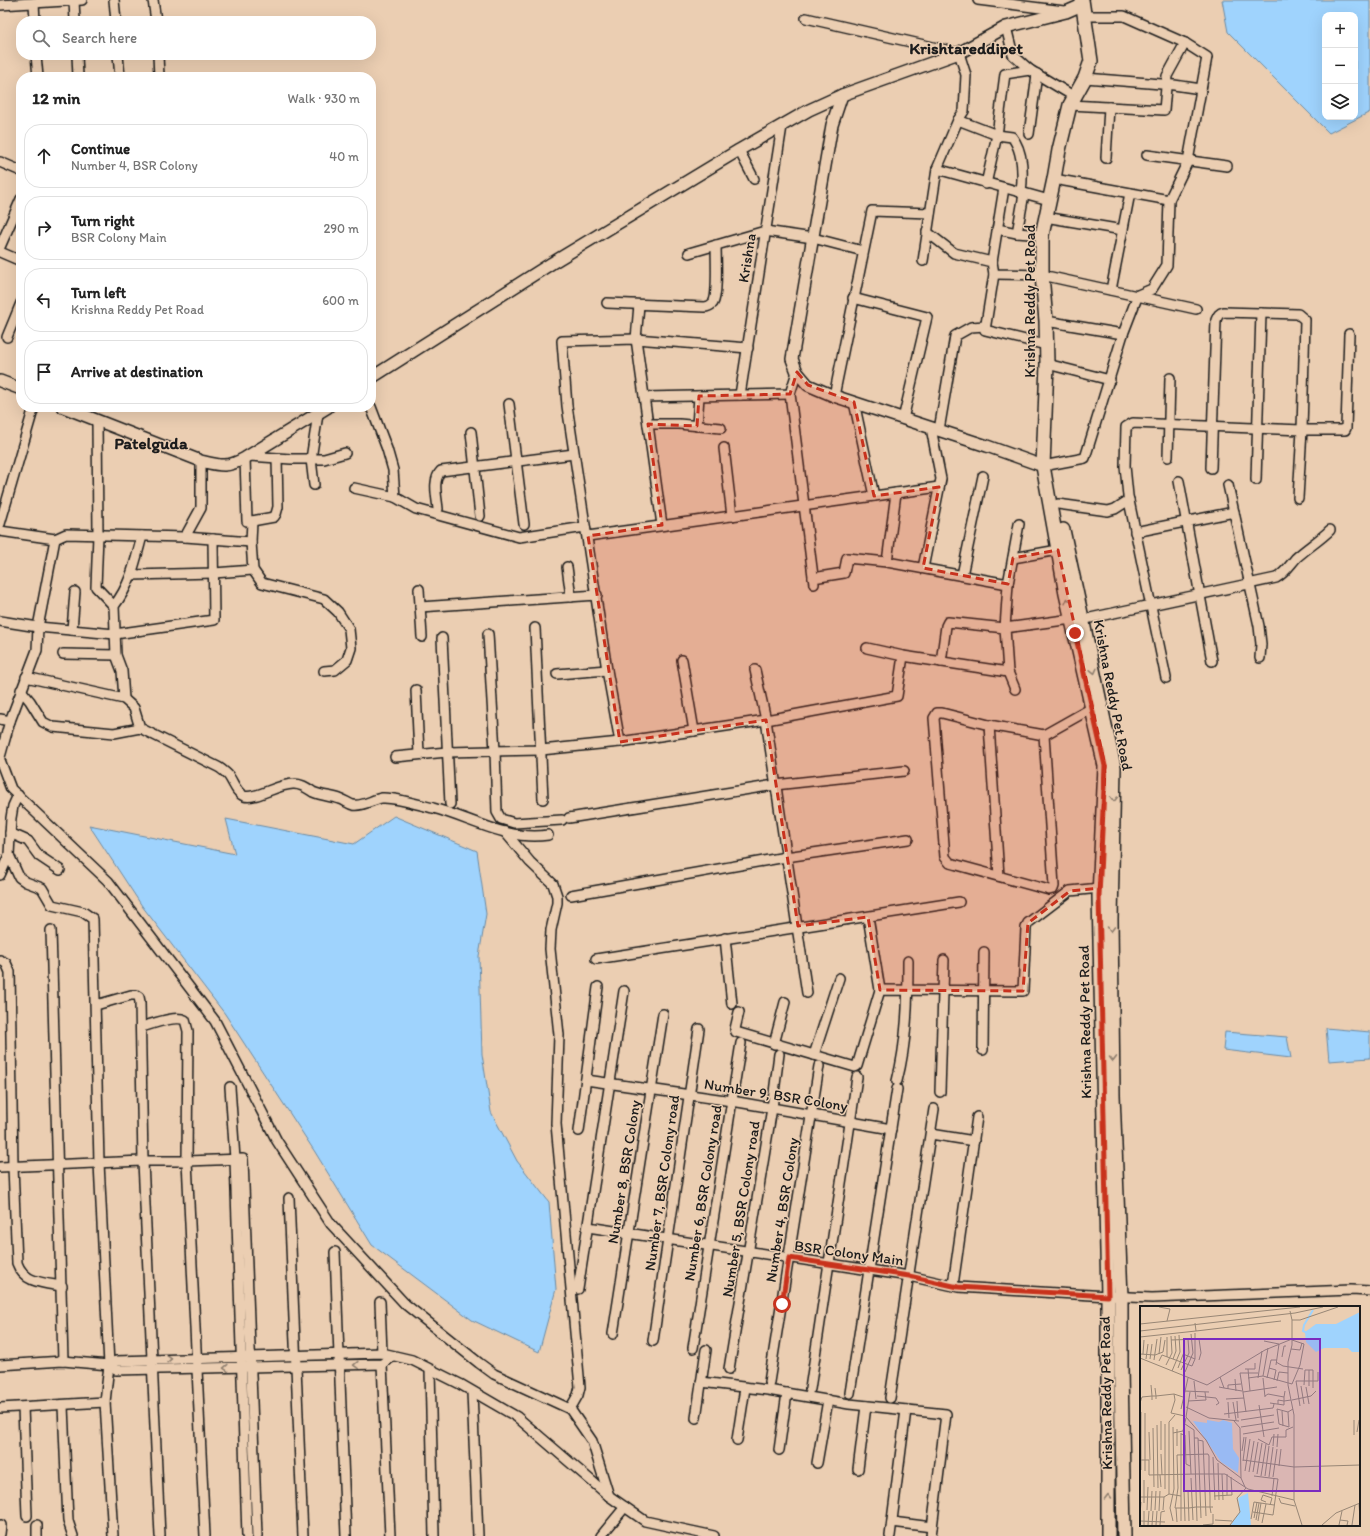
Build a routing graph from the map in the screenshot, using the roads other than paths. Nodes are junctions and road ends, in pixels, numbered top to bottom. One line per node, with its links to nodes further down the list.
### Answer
1 (74, 0): 2 (street); 6 (street); 11 (street)
2 (82, 0)
3 (114, 0): 12 (street)
4 (154, 0): 13 (street)
5 (978, 0): 9 (street)
6 (34, 3): 7 (street); 10 (street)
7 (0, 5)
8 (1083, 7): 9 (street); 16 (street); 27 (main road, Krishna Reddy Pet Road)
9 (1066, 12): 15 (street)
10 (35, 16)
11 (76, 16)
12 (116, 16)
13 (156, 16)
14 (806, 18): 17 (street)
15 (1006, 26): 17 (street); 26 (street)
16 (1185, 43): 28 (street); 29 (street)
17 (959, 53): 30 (street); 35 (street)
18 (36, 60): 22 (street)
19 (77, 60): 23 (street)
20 (118, 60): 24 (street)
21 (158, 60): 25 (street)
22 (38, 72)
23 (78, 72)
24 (120, 72)
25 (159, 72)
26 (1033, 72): 31 (street); 37 (street); 38 (street)
27 (1085, 78): 28 (street); 31 (main road, Krishna Reddy Pet Road)
28 (1166, 84): 29 (street); 32 (street)
29 (1201, 89): 42 (street)
30 (842, 95): 33 (street); 34 (street)
31 (1072, 101): 32 (street); 48 (main road, Krishna Reddy Pet Road)
32 (1109, 107): 41 (street)
33 (809, 110): 34 (street); 36 (street)
34 (833, 118): 64 (street)
35 (958, 120): 38 (street); 46 (street)
36 (782, 126): 39 (street); 60 (street, Krishna)
37 (1029, 134)
38 (997, 135): 49 (street); 51 (street)
39 (739, 150): 47 (street); 93 (street)
40 (1148, 155): 42 (street)
41 (1106, 158)
42 (1188, 161): 44 (street); 54 (street)
43 (0, 162): 45 (street)
44 (1227, 166)
45 (16, 169)
46 (937, 169): 49 (street); 56 (street)
47 (754, 179)
48 (1054, 179): 52 (street); 53 (main road, Krishna Reddy Pet Road)
49 (986, 184): 50 (street)
50 (1004, 188): 51 (street); 58 (street)
51 (1022, 193): 53 (street); 62 (street)
52 (1130, 193): 54 (street); 59 (street)
53 (1049, 200): 57 (main road, Krishna Reddy Pet Road)
54 (1169, 200): 76 (street)
55 (16, 210): 66 (street)
56 (930, 213): 61 (street); 67 (street)
57 (1045, 217): 59 (street); 63 (main road, Krishna Reddy Pet Road)
58 (997, 229): 62 (street); 72 (street)
59 (1123, 230): 75 (street)
60 (766, 231): 64 (street); 65 (street); 90 (street, Krishna)
61 (927, 232): 71 (street); 72 (street)
62 (1017, 233): 63 (street)
63 (1042, 235): 74 (main road, Krishna Reddy Pet Road)
64 (813, 238): 67 (street); 92 (street)
65 (716, 245): 69 (street); 79 (street)
66 (0, 247)
67 (863, 251): 77 (street)
68 (0, 252): 70 (street)
69 (690, 253)
70 (16, 258)
71 (924, 261)
72 (992, 262): 73 (street)
73 (994, 274): 74 (street); 84 (street)
74 (1042, 275): 75 (street); 83 (main road, Krishna Reddy Pet Road)
75 (1111, 290): 76 (street)
76 (1138, 295): 80 (street); 85 (street)
77 (853, 298): 101 (street); 110 (street)
78 (607, 303): 79 (street)
79 (639, 305): 88 (street)
80 (1196, 309)
81 (1261, 313): 115 (street); 117 (street); 119 (street)
82 (16, 315): 87 (street)
83 (1046, 321): 85 (street); 89 (main road, Krishna Reddy Pet Road)
84 (985, 326): 89 (street); 118 (street)
85 (1123, 334): 95 (street)
86 (1349, 334): 119 (street)
87 (7, 337)
88 (636, 339): 90 (street); 102 (street); 123 (street)
89 (1046, 345): 91 (main road, Krishna Reddy Pet Road)
90 (748, 348): 99 (street, Krishna)
91 (1047, 364): 95 (street); 130 (main road, Krishna Reddy Pet Road)
92 (797, 372): 98 (street); 101 (street)
93 (376, 375)
94 (1170, 378): 113 (street)
95 (1110, 380): 130 (street)
96 (0, 381): 97 (street)
97 (16, 387)
98 (790, 394): 99 (street); 146 (street)
99 (740, 395): 100 (street)
100 (699, 396): 102 (street); 114 (street)
101 (834, 396): 103 (street)
102 (644, 397): 112 (street)
103 (854, 402): 110 (street); 141 (street)
104 (509, 404): 129 (street)
105 (33, 412): 153 (street)
106 (75, 412): 111 (street)
107 (321, 412): 109 (street)
108 (373, 412): 142 (street)
109 (318, 414): 125 (street); 127 (street)
110 (903, 419): 118 (street)
111 (97, 421): 128 (street); 161 (street)
112 (648, 424): 114 (street); 156 (street)
113 (1170, 424): 115 (street); 124 (street); 144 (street)
114 (697, 426): 116 (street)
115 (1212, 426): 117 (street); 132 (street)
116 (721, 428)
117 (1258, 428): 119 (street); 134 (street)
118 (935, 429): 130 (street); 138 (street)
119 (1302, 430): 143 (street)
120 (472, 432): 131 (street)
121 (724, 448): 150 (street)
122 (345, 454): 127 (street)
123 (574, 454): 129 (street); 159 (street)
124 (1168, 456)
125 (247, 457): 126 (street); 128 (street); 151 (street)
126 (277, 458): 127 (street); 151 (street)
127 (312, 459): 136 (street)
128 (201, 461): 163 (street)
129 (516, 462): 131 (street); 154 (street)
130 (1043, 466): 145 (main road, Krishna Reddy Pet Road); 167 (main road, Krishna Reddy Pet Road)
131 (475, 467): 147 (street); 149 (street)
132 (1211, 468)
133 (983, 476): 174 (street)
134 (1256, 480)
135 (1179, 481): 152 (street)
136 (314, 485)
137 (1228, 485): 148 (street)
138 (939, 487): 140 (street); 171 (street)
139 (354, 488): 142 (street)
140 (896, 493): 141 (street); 169 (street)
141 (874, 496): 146 (street)
142 (395, 497): 159 (street)
143 (1298, 498)
144 (1129, 500): 145 (street); 160 (street)
145 (1058, 504): 186 (main road, Krishna Reddy Pet Road)
146 (804, 506): 150 (street); 169 (street)
147 (438, 508)
148 (1234, 512): 152 (street); 177 (street)
149 (480, 516)
150 (732, 516): 156 (street)
151 (252, 521): 166 (street)
152 (1187, 522): 160 (street); 180 (street)
153 (0, 524)
154 (524, 524)
155 (1018, 524): 168 (street)
156 (662, 526): 159 (street)
157 (1330, 530): 177 (street)
158 (0, 531): 164 (street)
159 (587, 532): 181 (street)
160 (1135, 532): 183 (street)
161 (98, 535): 162 (street); 164 (street); 184 (street)
162 (142, 536): 163 (street); 175 (street)
163 (185, 537): 165 (street)
164 (55, 539): 188 (street)
165 (213, 539): 166 (street); 173 (street)
166 (251, 542): 172 (street)
167 (1058, 550): 168 (street); 186 (main road, Krishna Reddy Pet Road, one-way to 167)
168 (1013, 558): 176 (street)
169 (887, 562): 171 (street)
170 (567, 567): 182 (street)
171 (923, 568): 174 (street)
172 (253, 570): 173 (street); 206 (street)
173 (214, 573): 175 (street); 192 (street)
174 (962, 574): 176 (street)
175 (132, 576): 184 (street)
176 (1008, 584): 190 (street)
177 (1249, 584): 180 (street); 200 (street)
178 (419, 589): 185 (street)
179 (75, 592): 191 (street)
180 (1199, 594): 183 (street); 202 (street)
181 (597, 595): 182 (street); 204 (street)
182 (571, 597): 185 (street)
183 (1150, 605): 186 (street); 210 (street)
184 (114, 606): 192 (street)
185 (420, 607): 194 (street)
186 (1077, 619): 190 (street); 215 (main road, Krishna Reddy Pet Road); 319 (main road, Krishna Reddy Pet Road, one-way to 319)
187 (0, 621): 188 (street)
188 (38, 627): 191 (street); 209 (street)
189 (535, 628): 224 (street)
190 (1005, 628): 203 (street); 207 (street)
191 (72, 630): 192 (street)
192 (115, 634): 198 (street)
193 (488, 634): 225 (street)
194 (422, 637)
195 (442, 638): 226 (street)
196 (867, 648): 199 (street)
197 (63, 654): 198 (street)
198 (116, 655): 214 (street)
199 (903, 656): 203 (street); 217 (street)
200 (1260, 658)
201 (682, 660): 221 (street)
202 (1212, 660)
203 (941, 662): 207 (street)
204 (607, 670): 208 (street); 223 (street)
205 (755, 670): 217 (street)
206 (324, 671)
207 (1008, 672): 211 (street)
208 (557, 674)
209 (26, 677): 212 (street); 214 (street)
210 (1166, 678)
211 (1015, 689)
212 (21, 690): 218 (street); 220 (street)
213 (416, 690): 227 (street)
214 (124, 699): 220 (street)
215 (1092, 708): 222 (street); 246 (main road, Krishna Reddy Pet Road)
216 (0, 719): 218 (street)
217 (766, 720): 221 (street); 233 (street)
218 (10, 721): 228 (street)
219 (989, 725): 222 (street); 245 (street); 245 (street)
220 (140, 728): 237 (street)
221 (694, 731): 223 (street)
222 (1044, 734): 245 (street)
223 (620, 742): 224 (street)
224 (541, 750): 225 (street); 235 (street)
225 (495, 751): 226 (street); 233 (street)
226 (447, 752): 227 (street); 236 (street)
227 (419, 754): 229 (street)
228 (0, 757)
229 (395, 757)
230 (0, 760): 232 (street)
231 (904, 771): 233 (street)
232 (4, 782): 234 (street)
233 (775, 785): 242 (street)
234 (18, 795): 238 (street); 357 (street)
235 (543, 799)
236 (450, 804)
237 (505, 832): 239 (street); 357 (street)
238 (10, 833): 241 (street); 243 (street)
239 (548, 835)
240 (908, 839): 242 (street)
241 (9, 855): 244 (street); 268 (street)
242 (786, 857): 247 (street); 250 (street)
243 (60, 870)
244 (0, 875)
245 (999, 876)
246 (1100, 888): 264 (street); 318 (main road, Krishna Reddy Pet Road)
247 (571, 894)
248 (959, 902): 249 (street)
249 (868, 917): 250 (street); 260 (street)
250 (798, 926): 252 (street); 265 (street)
251 (51, 930): 300 (street)
252 (725, 938): 255 (street); 267 (street)
253 (984, 952): 264 (street)
254 (1, 959): 302 (street)
255 (596, 959)
256 (944, 960): 262 (street)
257 (908, 961): 261 (street)
258 (839, 978): 277 (street)
259 (598, 987): 280 (street)
260 (880, 990): 261 (street); 277 (street)
261 (908, 990): 262 (street); 292 (street)
262 (943, 990): 264 (street); 284 (street)
263 (624, 991): 281 (street)
264 (984, 991): 275 (street)
265 (807, 993)
266 (785, 1002): 274 (street)
267 (732, 1004)
268 (96, 1005): 271 (street); 299 (street)
269 (739, 1012): 274 (street)
270 (663, 1014): 283 (street, Number 8, BSR Colony)
271 (141, 1026): 297 (street); 298 (street)
272 (699, 1029): 285 (street, Number 7, BSR Colony road)
273 (741, 1043): 286 (street, Number 6, BSR Colony road)
274 (774, 1044): 277 (street)
275 (983, 1050)
276 (779, 1054): 287 (street, Number 5, BSR Colony road)
277 (814, 1055)
278 (819, 1066): 289 (street, Number 4, BSR Colony)
279 (857, 1077): 291 (street)
280 (586, 1080): 281 (street, Number 9, BSR Colony); 293 (street)
281 (610, 1083): 283 (street, Number 9, BSR Colony); 304 (street)
282 (230, 1088): 296 (street)
283 (651, 1089): 285 (street, Number 9, BSR Colony); 305 (street, Number 8, BSR Colony)
284 (940, 1092)
285 (690, 1095): 286 (street, Number 9, BSR Colony); 306 (street, Number 7, BSR Colony road)
286 (732, 1101): 287 (street, Number 9, BSR Colony); 307 (street, Number 6, BSR Colony road)
287 (772, 1108): 289 (street, Number 9, BSR Colony); 308 (street, Number 5, BSR Colony road)
288 (934, 1110): 294 (street)
289 (812, 1114): 291 (street, Number 9, BSR Colony); 310 (street, Number 4, BSR Colony)
290 (977, 1117): 295 (street)
291 (851, 1121): 292 (street, Number 9, BSR Colony); 311 (street)
292 (891, 1129): 312 (street)
293 (579, 1131)
294 (931, 1134): 295 (street); 313 (street)
295 (974, 1141): 314 (street)
296 (235, 1159): 298 (street); 329 (street)
297 (143, 1161): 298 (street); 299 (street); 330 (street)
298 (188, 1161): 331 (street)
299 (99, 1163): 300 (street); 335 (street)
300 (59, 1165): 302 (street); 315 (street)
301 (0, 1167): 302 (street)
302 (13, 1167): 315 (street)
303 (289, 1198): 327 (street)
304 (588, 1227): 305 (street, BSR Colony Main); 316 (street)
305 (629, 1233): 306 (street, BSR Colony Main); 321 (street, Number 8, BSR Colony)
306 (668, 1239): 307 (street, BSR Colony Main); 322 (street, Number 7, BSR Colony road)
307 (709, 1244): 308 (street, BSR Colony Main); 323 (street, Number 6, BSR Colony road)
308 (749, 1251): 310 (street, BSR Colony Main); 340 (street, Number 5, BSR Colony road)
309 (335, 1252): 326 (street)
310 (789, 1258): 311 (street, BSR Colony Main); 344 (street, Number 4, BSR Colony)
311 (828, 1264): 312 (street, BSR Colony Main); 346 (street)
312 (870, 1270): 313 (street, BSR Colony Main); 348 (street)
313 (909, 1276): 314 (street, BSR Colony Main); 350 (street)
314 (953, 1285): 318 (street, BSR Colony Main)
315 (62, 1286): 332 (street)
316 (578, 1289)
317 (1370, 1291): 319 (street, BSR Colony Main)
318 (1108, 1296): 319 (street, BSR Colony Main); 385 (main road, Krishna Reddy Pet Road, one-way to 318)
319 (1121, 1297): 386 (main road, Krishna Reddy Pet Road)
320 (380, 1302): 325 (street)
321 (613, 1334)
322 (653, 1341)
323 (693, 1348)
324 (706, 1350): 343 (street)
325 (382, 1353): 326 (street); 328 (street)
326 (339, 1354): 327 (street); 336 (street)
327 (295, 1356): 329 (street); 337 (street)
328 (392, 1356): 333 (street); 342 (street)
329 (246, 1357): 331 (street); 338 (street)
330 (151, 1359): 331 (street, one-way to 331); 335 (street); 341 (street)
331 (197, 1359): 339 (street)
332 (63, 1361): 334 (street); 335 (street)
333 (382, 1364): 336 (street, one-way to 336); 379 (street)
334 (0, 1365)
335 (109, 1365): 341 (street); 352 (street)
336 (339, 1365): 337 (street); 378 (street)
337 (295, 1366): 338 (street); 377 (street)
338 (246, 1367): 339 (street, one-way to 339); 375 (street); 376 (street)
339 (197, 1368): 341 (street); 374 (street)
340 (729, 1369)
341 (152, 1370): 373 (street)
342 (430, 1370): 347 (street); 380 (street)
343 (701, 1382): 345 (street); 359 (street)
344 (769, 1382)
345 (745, 1388): 349 (street); 360 (street)
346 (810, 1389)
347 (472, 1392): 364 (street); 381 (street)
348 (850, 1393)
349 (787, 1394): 351 (street); 361 (street)
350 (890, 1398)
351 (828, 1400): 354 (street); 362 (street)
352 (105, 1402): 353 (street); 372 (street)
353 (63, 1406): 355 (street); 371 (street)
354 (866, 1406): 358 (street); 363 (street)
355 (22, 1407): 356 (street); 366 (street)
356 (0, 1408)
357 (570, 1409): 364 (street)
358 (906, 1410): 367 (street); 369 (street)
359 (696, 1418)
360 (737, 1440)
361 (779, 1450)
362 (817, 1462)
363 (858, 1469)
364 (609, 1496): 365 (street)
365 (625, 1507): 382 (street); 383 (street)
366 (27, 1516)
367 (892, 1522): 369 (street); 384 (street)
368 (36, 1525): 370 (street)
369 (931, 1532)
370 (37, 1536)
371 (73, 1536)
372 (113, 1536)
373 (160, 1536)
374 (205, 1536)
375 (247, 1536)
376 (257, 1536)
377 (302, 1536)
378 (346, 1536)
379 (390, 1536)
380 (434, 1536)
381 (478, 1536)
382 (600, 1536)
383 (714, 1536)
384 (890, 1536)
385 (1108, 1536)
386 (1124, 1536)

